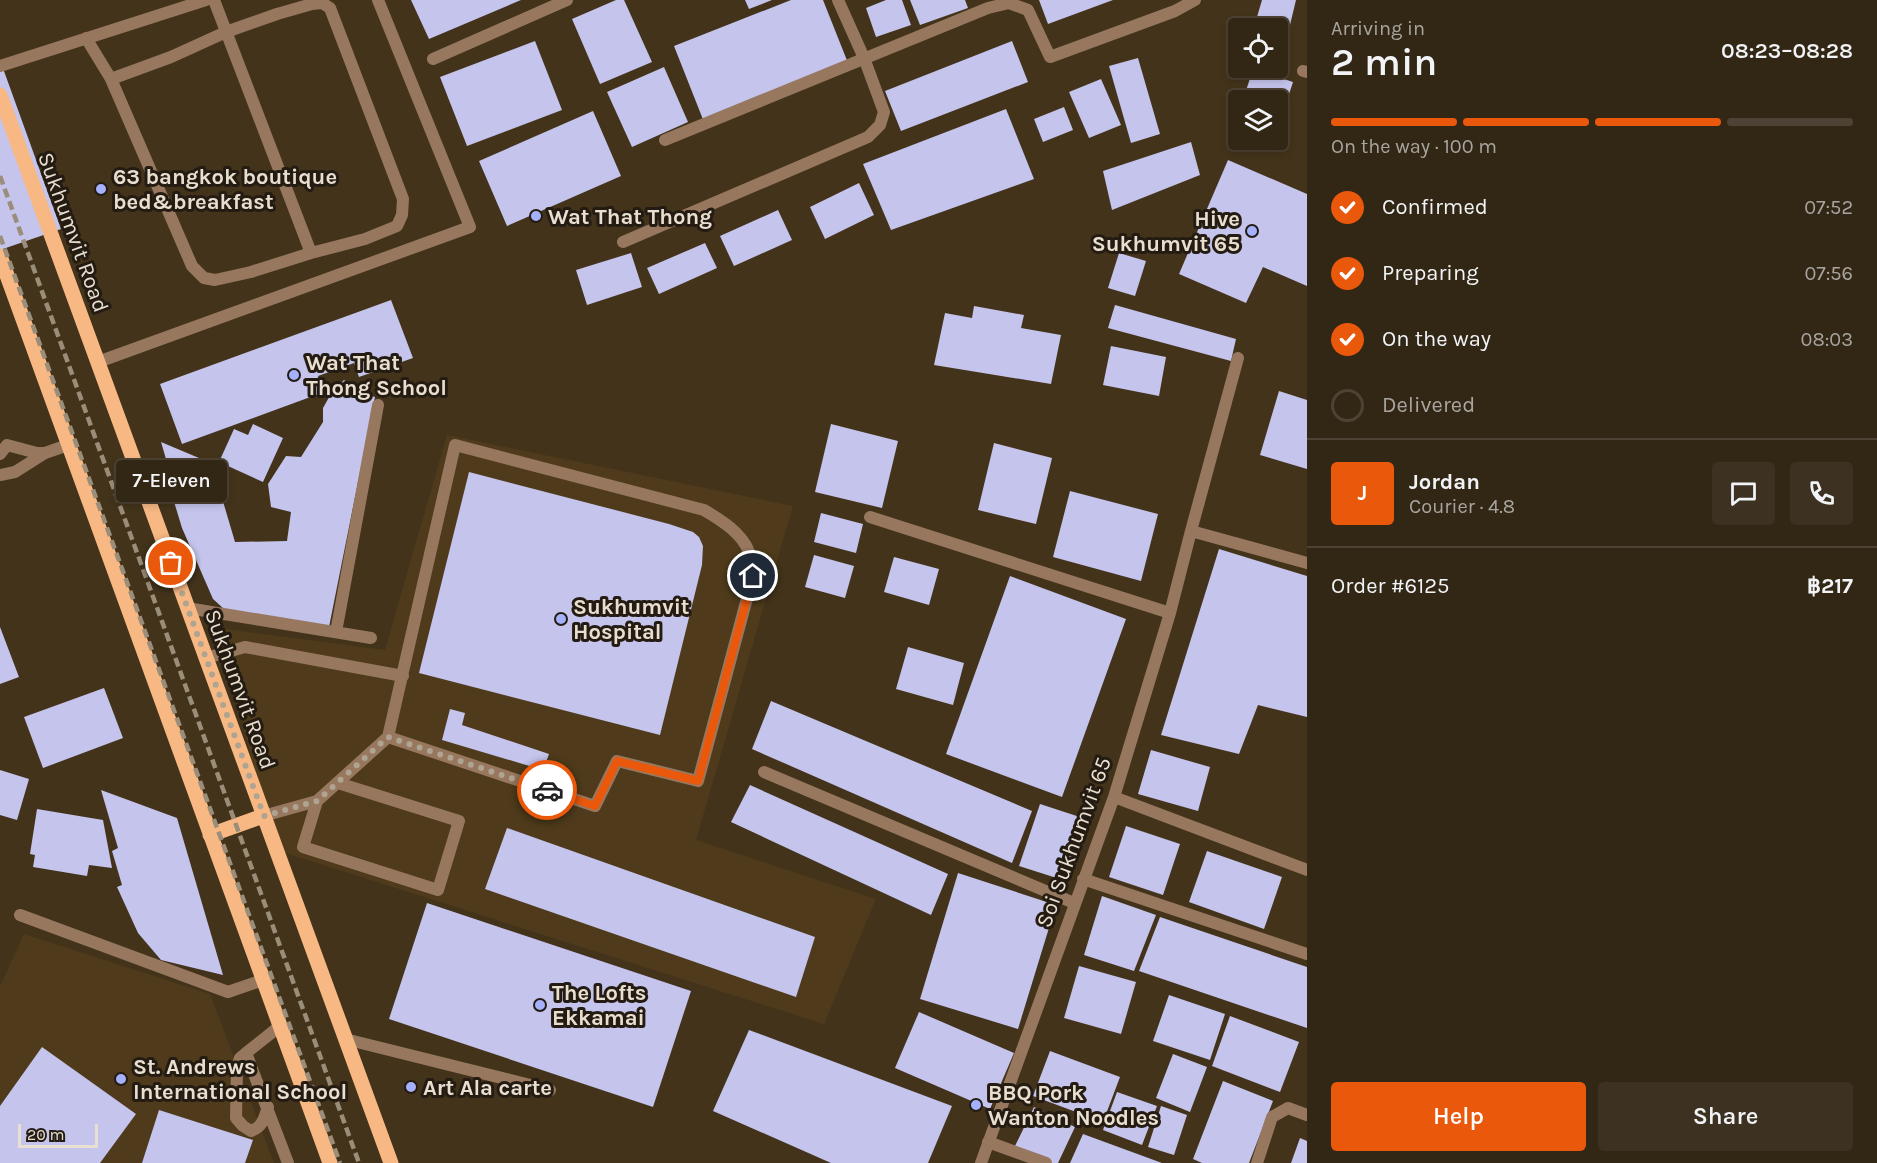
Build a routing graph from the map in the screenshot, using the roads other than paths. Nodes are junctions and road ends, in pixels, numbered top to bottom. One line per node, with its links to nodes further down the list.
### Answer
1 (206, 0): 8 (street)
2 (214, 0): 7 (street)
3 (378, 0): 19 (street)
4 (567, 0): 10 (street)
5 (838, 0): 9 (street)
6 (1195, 0): 9 (street)
7 (226, 32): 12 (street); 16 (street); 16 (street)
8 (86, 38): 11 (street); 12 (street)
9 (864, 58): 14 (street); 15 (street)
10 (434, 59)
11 (0, 66)
12 (111, 79): 16 (street)
13 (0, 95): 19 (main road, Sukhumvit Road)
14 (664, 140)
15 (623, 242)
16 (311, 253)
17 (0, 256): 21 (main road)
18 (1238, 358): 28 (street, Soi Sukhumvit 65)
19 (98, 362): 30 (main road, Sukhumvit Road)
20 (378, 405): 32 (street)
21 (68, 445): 22 (street); 42 (main road)
22 (45, 453): 23 (street); 25 (street)
23 (0, 454)
24 (0, 460): 25 (street)
25 (15, 472): 26 (street)
26 (0, 475)
27 (870, 517): 31 (street)
28 (1191, 531): 29 (street); 31 (street, Soi Sukhumvit 65)
29 (1307, 563)
30 (188, 608): 32 (street); 34 (main road, Sukhumvit Road)
31 (1170, 613): 39 (street, Soi Sukhumvit 65)
32 (336, 632): 33 (street)
33 (371, 638)
34 (206, 658): 35 (street); 41 (main road, Sukhumvit Road)
35 (403, 676): 36 (street); 36 (street)
36 (388, 737): 38 (street)
37 (764, 772): 45 (street)
38 (338, 783): 40 (street); 40 (street)
39 (1114, 797): 43 (street); 44 (street, Soi Sukhumvit 65)
40 (317, 801): 41 (street)
41 (264, 816): 42 (main road); 50 (main road, Sukhumvit Road)
42 (210, 835): 48 (main road)
43 (1307, 870)
44 (1083, 879): 45 (street, Soi Sukhumvit 65); 47 (street)
45 (1074, 903): 55 (street, Soi Sukhumvit 65)
46 (20, 915): 48 (street)
47 (1307, 954)
48 (263, 980): 49 (main road)
49 (280, 1026): 51 (street); 57 (main road)
50 (345, 1039): 52 (street); 58 (main road, Sukhumvit Road)
51 (246, 1053): 53 (street); 53 (street)
52 (550, 1090)
53 (268, 1107): 56 (street)
54 (1307, 1115): 61 (street)
55 (988, 1143): 59 (street, Soi Sukhumvit 65); 60 (street)
56 (288, 1163)
57 (330, 1163)
58 (391, 1163)
59 (981, 1163)
60 (1046, 1163)
61 (1257, 1163)

